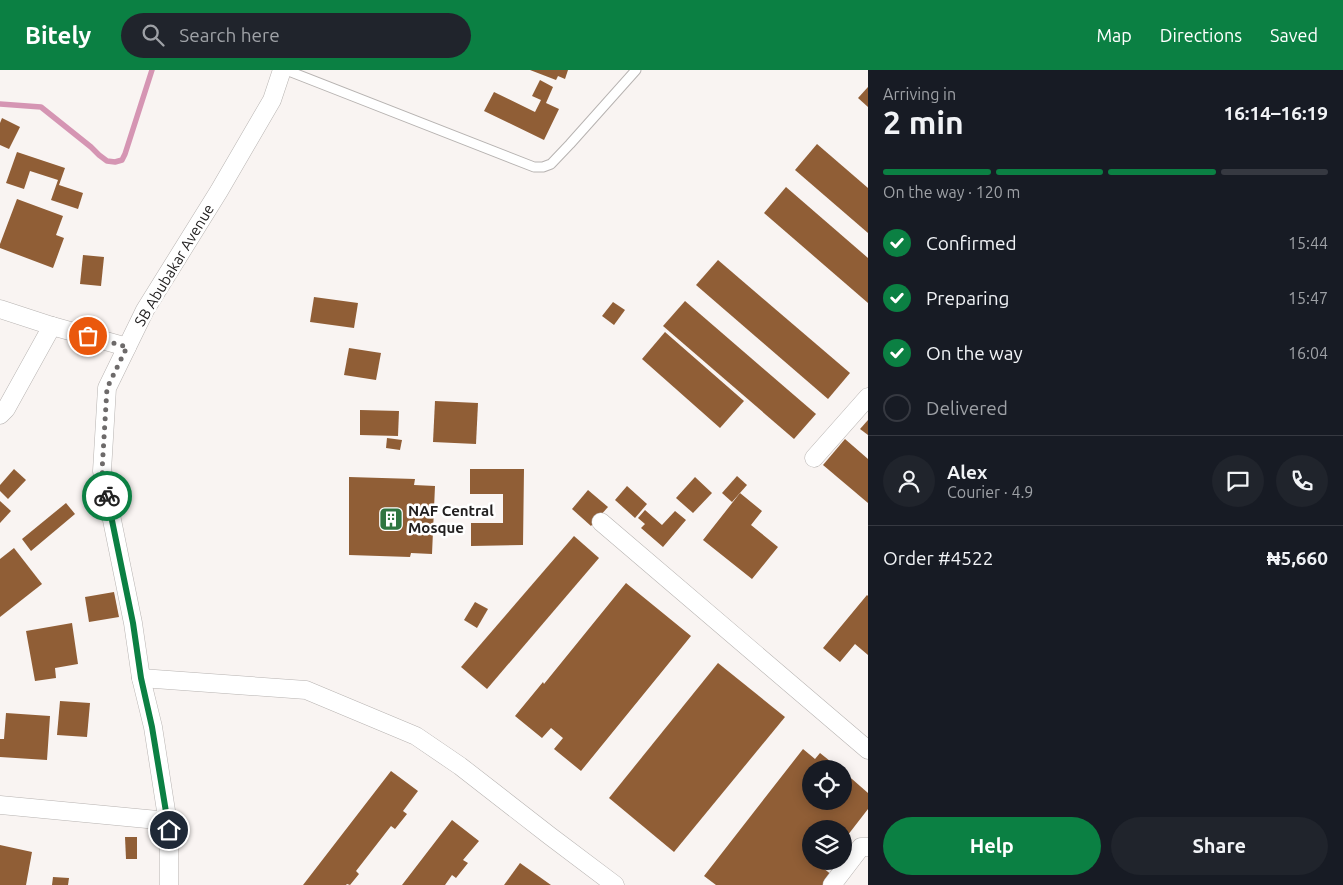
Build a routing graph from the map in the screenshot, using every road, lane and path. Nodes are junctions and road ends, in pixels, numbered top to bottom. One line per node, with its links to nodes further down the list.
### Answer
1 (282, 70): 6 (street, SB Abubakar Avenue)
2 (286, 70): 3 (lane)
3 (636, 70)
4 (0, 309): 5 (street)
5 (52, 326): 6 (street); 8 (street)
6 (127, 347): 11 (street, SB Abubakar Avenue)
7 (868, 396): 9 (street)
8 (0, 416)
9 (814, 458)
10 (601, 522): 12 (street)
11 (141, 678): 14 (street, SB Abubakar Avenue); 17 (street)
12 (868, 750)
13 (0, 805): 14 (street)
14 (168, 821): 16 (street, SB Abubakar Avenue)
15 (868, 847): 18 (street)
16 (168, 885)
17 (615, 885)
18 (832, 885)

